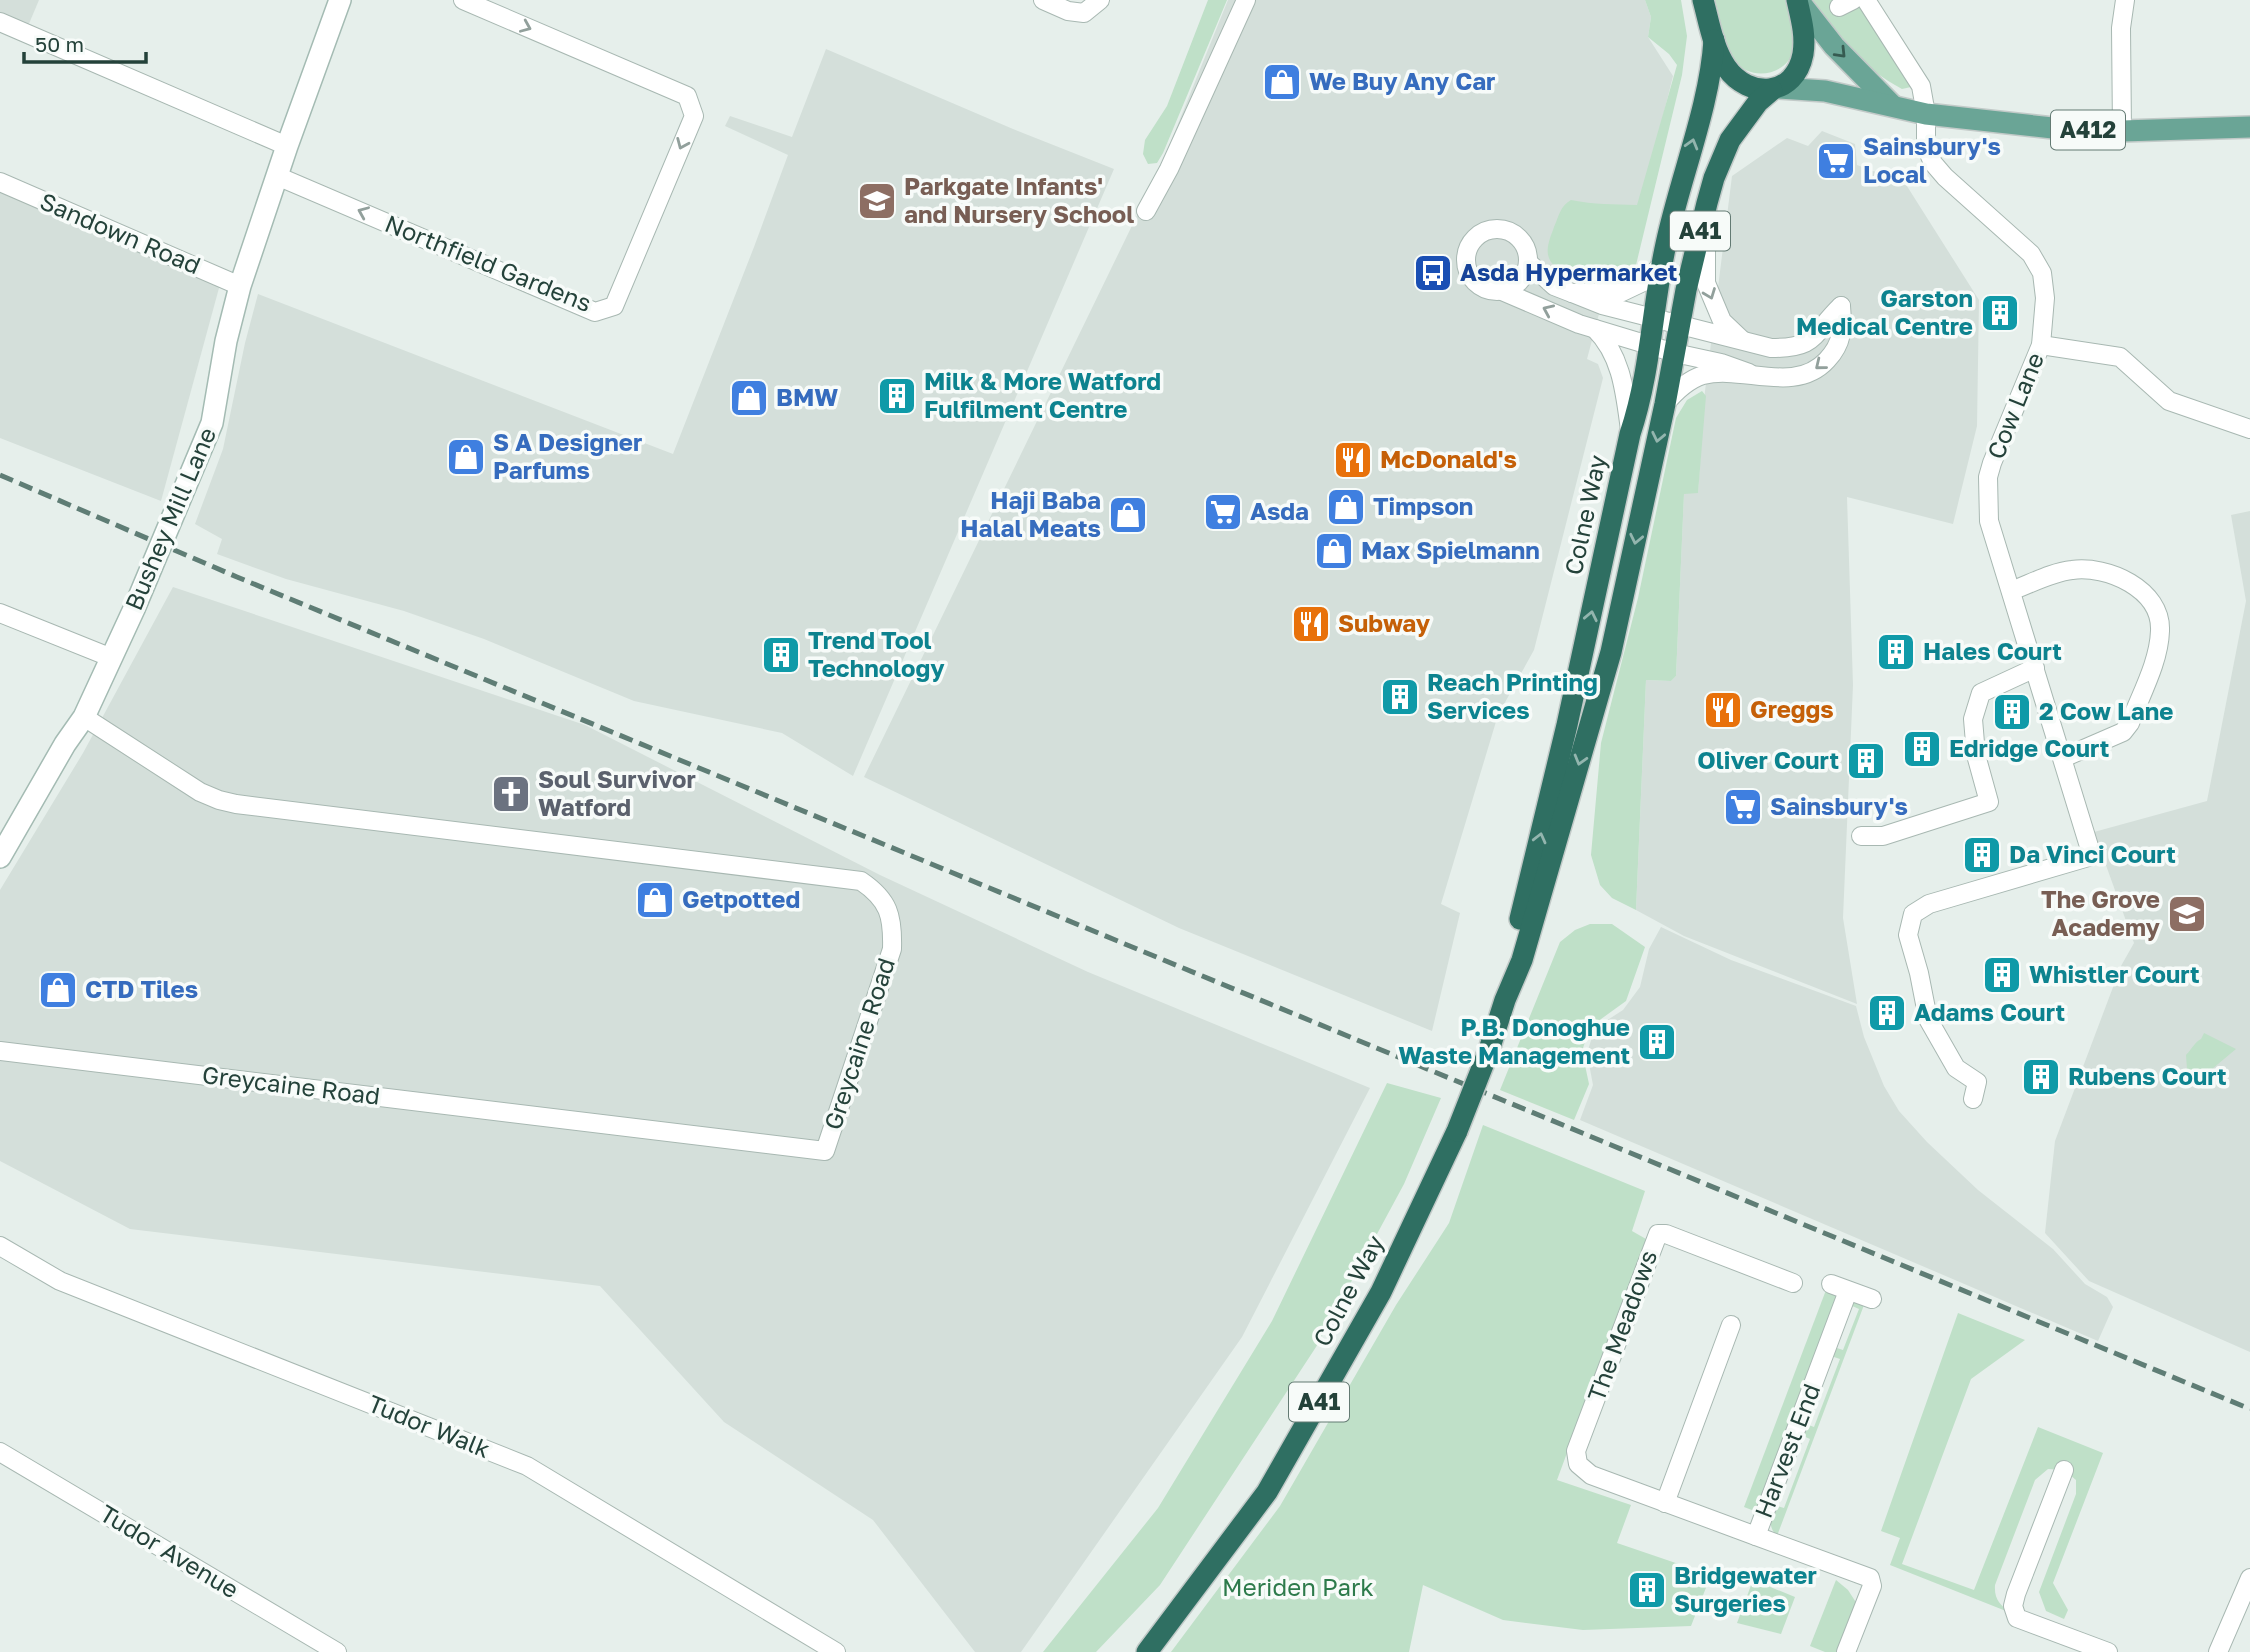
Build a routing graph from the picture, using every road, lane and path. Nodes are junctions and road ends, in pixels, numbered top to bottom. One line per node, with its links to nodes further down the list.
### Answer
1 (340, 0): 17 (street, Bushey Mill Lane)
2 (463, 0): 18 (street, Northfield Gardens, one-way to 18)
3 (1043, 0): 4 (street)
4 (1100, 0)
5 (1246, 0): 21 (street)
6 (1703, 0): 11 (highway, A41)
7 (1797, 0): 12 (highway, A41); 13 (main road, one-way to 13)
8 (1866, 0): 14 (street, Cow Lane)
9 (2125, 0): 16 (street)
10 (0, 22): 17 (street)
11 (1714, 40): 12 (highway, A41); 23 (highway, Colne Way / A41, one-way to 11)
12 (1775, 89): 13 (main road, A412); 20 (highway, Colne Way / A41)
13 (1892, 105): 14 (main road, A412)
14 (1926, 114): 16 (main road, A412); 32 (street, Cow Lane)
15 (2250, 127): 16 (main road, A412)
16 (2122, 131)
17 (287, 146): 18 (street, Bushey Mill Lane)
18 (277, 176): 24 (street, Bushey Mill Lane)
19 (0, 182): 24 (street, Sandown Road)
20 (1707, 202): 28 (highway, Colne Way / A41); 30 (street, one-way to 30)
21 (1146, 211)
22 (1528, 262): 25 (street); 25 (street); 26 (street)
23 (1661, 266): 26 (street); 27 (highway, Colne Way / A41)
24 (240, 285): 40 (street, Bushey Mill Lane)
25 (1502, 291): 29 (street, one-way to 25)
26 (1572, 293): 27 (street)
27 (1655, 319): 28 (street); 31 (highway, Colne Way / A41)
28 (1679, 326): 30 (street); 33 (highway, Colne Way / A41)
29 (1595, 328): 31 (street); 37 (street)
30 (1742, 340): 34 (street, one-way to 34)
31 (1651, 345): 33 (street); 37 (highway, Colne Way / A41)
32 (2041, 345): 36 (street); 38 (street, Cow Lane)
33 (1675, 353): 34 (street); 35 (highway, Colne Way / A41)
34 (1749, 373): 35 (street)
35 (1665, 404): 46 (highway, Colne Way / A41, one-way to 46)
36 (2250, 429)
37 (1630, 434): 46 (highway, Colne Way / A41, one-way to 37)
38 (2011, 591): 41 (street, Cow Lane); 43 (street)
39 (0, 613): 40 (street)
40 (112, 658): 42 (street, Bushey Mill Lane)
41 (2035, 668): 43 (street, Cow Lane); 44 (street)
42 (84, 717): 45 (street, Bushey Mill Lane); 47 (street, Greycaine Road)
43 (2063, 758): 48 (street, Cow Lane)
44 (1861, 836)
45 (0, 857)
46 (1505, 1000): 62 (highway, Colne Way / A41, bridge)
47 (0, 1051)
48 (1973, 1099)
49 (0, 1247): 61 (street, Tudor Walk)
50 (1793, 1283): 57 (street, The Meadows)
51 (1831, 1284): 52 (street)
52 (1848, 1291): 53 (street); 58 (street, Harvest End)
53 (1872, 1299)
54 (1731, 1325): 57 (street)
55 (0, 1451): 60 (street, Tudor Avenue)
56 (2064, 1469): 64 (street)
57 (1665, 1503): 58 (street, The Meadows)
58 (1756, 1536): 63 (street, Harvest End)
59 (2250, 1578): 65 (street)
60 (337, 1652)
61 (836, 1652)
62 (1147, 1652)
63 (1846, 1652)
64 (2108, 1652)
65 (2218, 1652)

